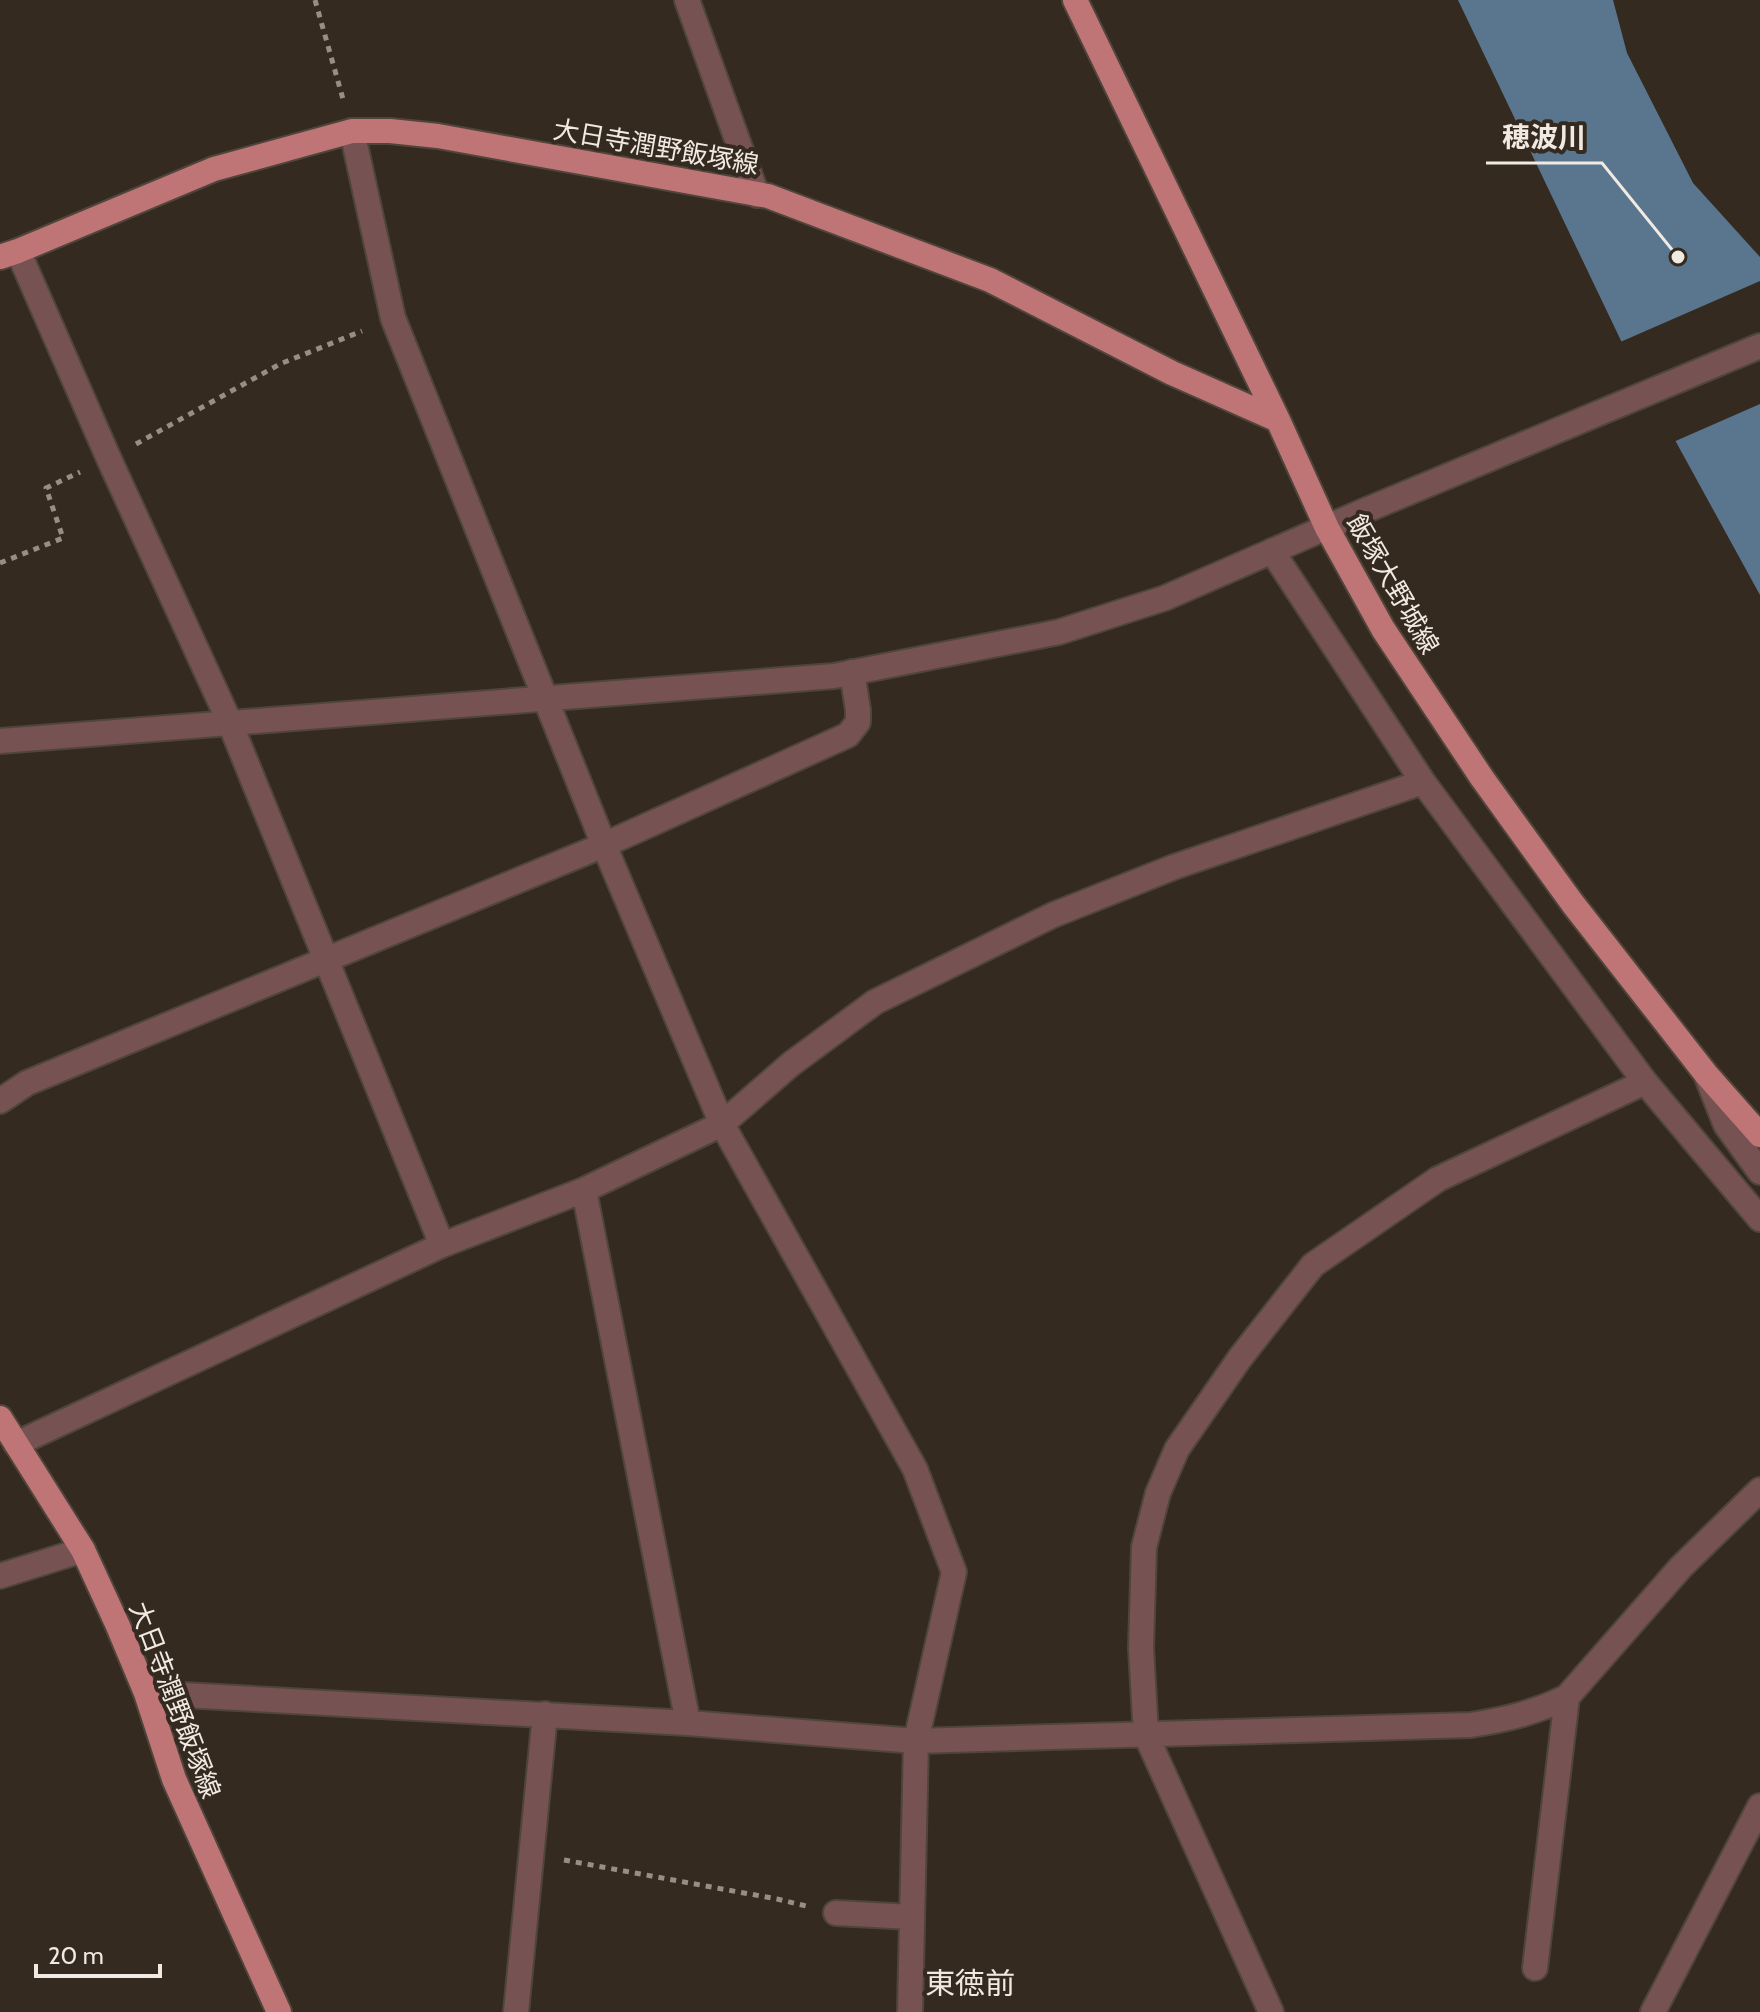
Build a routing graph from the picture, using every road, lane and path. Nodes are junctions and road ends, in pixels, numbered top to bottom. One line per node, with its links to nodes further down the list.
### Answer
1 (315, 0): 4 (path)
2 (687, 0): 5 (street)
3 (1075, 0): 9 (main road, 飯塚大野城線)
4 (352, 131): 5 (main road, 大日寺潤野飯塚線); 6 (main road, 大日寺潤野飯塚線); 7 (street)
5 (757, 195): 9 (main road, 大日寺潤野飯塚線)
6 (9, 254): 10 (street)
7 (393, 318): 10 (path); 15 (street)
8 (1760, 346): 11 (street)
9 (1278, 420): 11 (main road, 飯塚大野城線)
10 (109, 459): 13 (path); 16 (street)
11 (1327, 528): 12 (street); 21 (main road, 飯塚大野城線)
12 (1272, 551): 14 (street); 18 (street)
13 (0, 563)
14 (852, 672): 15 (street); 19 (street)
15 (544, 699): 16 (street); 19 (street)
16 (230, 723): 17 (street); 20 (street)
17 (0, 741)
18 (1423, 782): 22 (street); 24 (street)
19 (604, 845): 20 (street); 24 (street)
20 (327, 961): 23 (street); 29 (street)
21 (1706, 1074): 25 (main road, 飯塚大野城線); 26 (street)
22 (1645, 1082): 28 (street); 39 (street)
23 (0, 1101)
24 (722, 1124): 27 (street); 40 (street)
25 (1760, 1135)
26 (1760, 1172)
27 (584, 1190): 29 (street); 38 (street)
28 (1760, 1219)
29 (442, 1245): 31 (street)
30 (0, 1418): 31 (main road, 大日寺潤野飯塚線)
31 (16, 1444): 33 (main road, 大日寺潤野飯塚線)
32 (1760, 1490): 36 (street)
33 (83, 1550): 34 (street); 35 (main road, 大日寺潤野飯塚線)
34 (0, 1576)
35 (146, 1693): 37 (street); 46 (main road, 大日寺潤野飯塚線)
36 (1567, 1697): 39 (street); 45 (street)
37 (545, 1714): 38 (street); 42 (street)
38 (688, 1723): 40 (street)
39 (1146, 1735): 40 (street); 49 (street)
40 (916, 1741): 44 (street)
41 (1760, 1806): 50 (street)
42 (532, 1855): 43 (path); 47 (street)
43 (836, 1913): 44 (street)
44 (912, 1917): 48 (street)
45 (1535, 1968)
46 (279, 2012)
47 (516, 2012)
48 (910, 2012)
49 (1271, 2012)
50 (1653, 2012)

